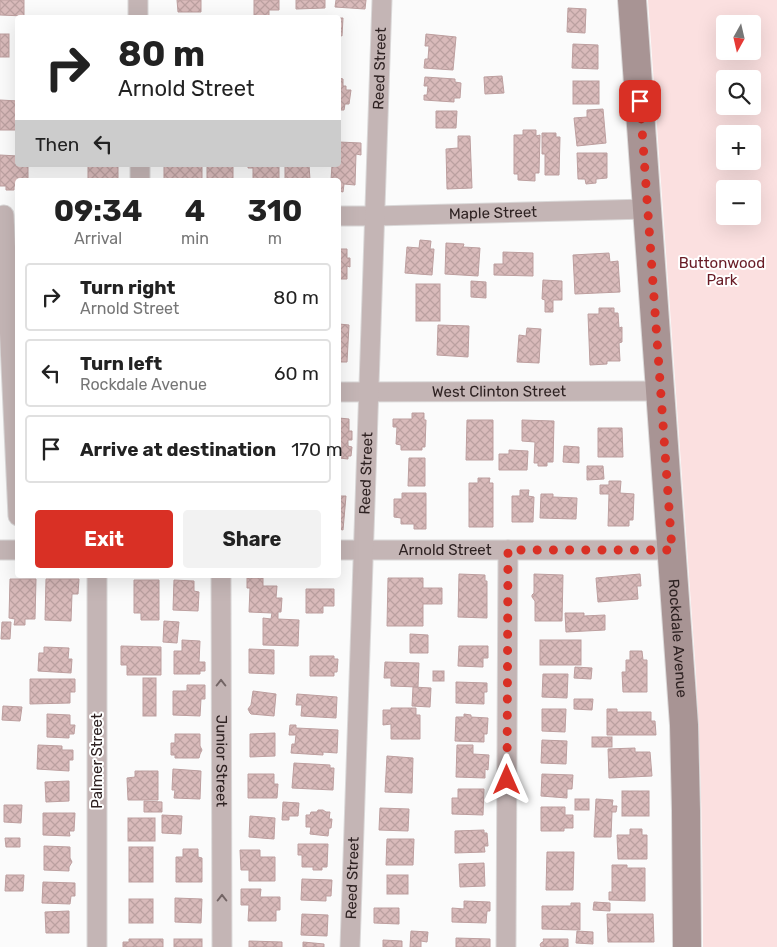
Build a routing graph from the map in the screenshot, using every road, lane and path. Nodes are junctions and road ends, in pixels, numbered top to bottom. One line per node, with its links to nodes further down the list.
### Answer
1 (138, 0): 4 (street)
2 (382, 0): 8 (street, Reed Street)
3 (632, 0): 5 (main road, Rockdale Avenue)
4 (138, 15)
5 (647, 209): 8 (street, Maple Street); 10 (main road, Rockdale Avenue)
6 (7, 215): 9 (street)
7 (341, 216): 8 (street, Maple Street)
8 (375, 216): 12 (street, Reed Street)
9 (10, 389): 13 (street)
10 (660, 391): 12 (street, West Clinton Street); 19 (main road, Rockdale Avenue)
11 (341, 392): 12 (street, West Clinton Street)
12 (368, 393): 17 (street, Reed Street)
13 (15, 468)
14 (0, 550): 15 (street)
15 (15, 550)
16 (341, 550): 17 (street, Arnold Street)
17 (364, 550): 18 (street, Arnold Street); 24 (street, Reed Street)
18 (508, 550): 19 (street, Arnold Street); 25 (street)
19 (672, 550): 26 (main road, Rockdale Avenue)
20 (98, 578): 22 (street, Palmer Street)
21 (221, 578): 23 (street, Junior Street, one-way to 21)
22 (97, 947)
23 (222, 947)
24 (350, 947)
25 (506, 947)
26 (687, 947)

